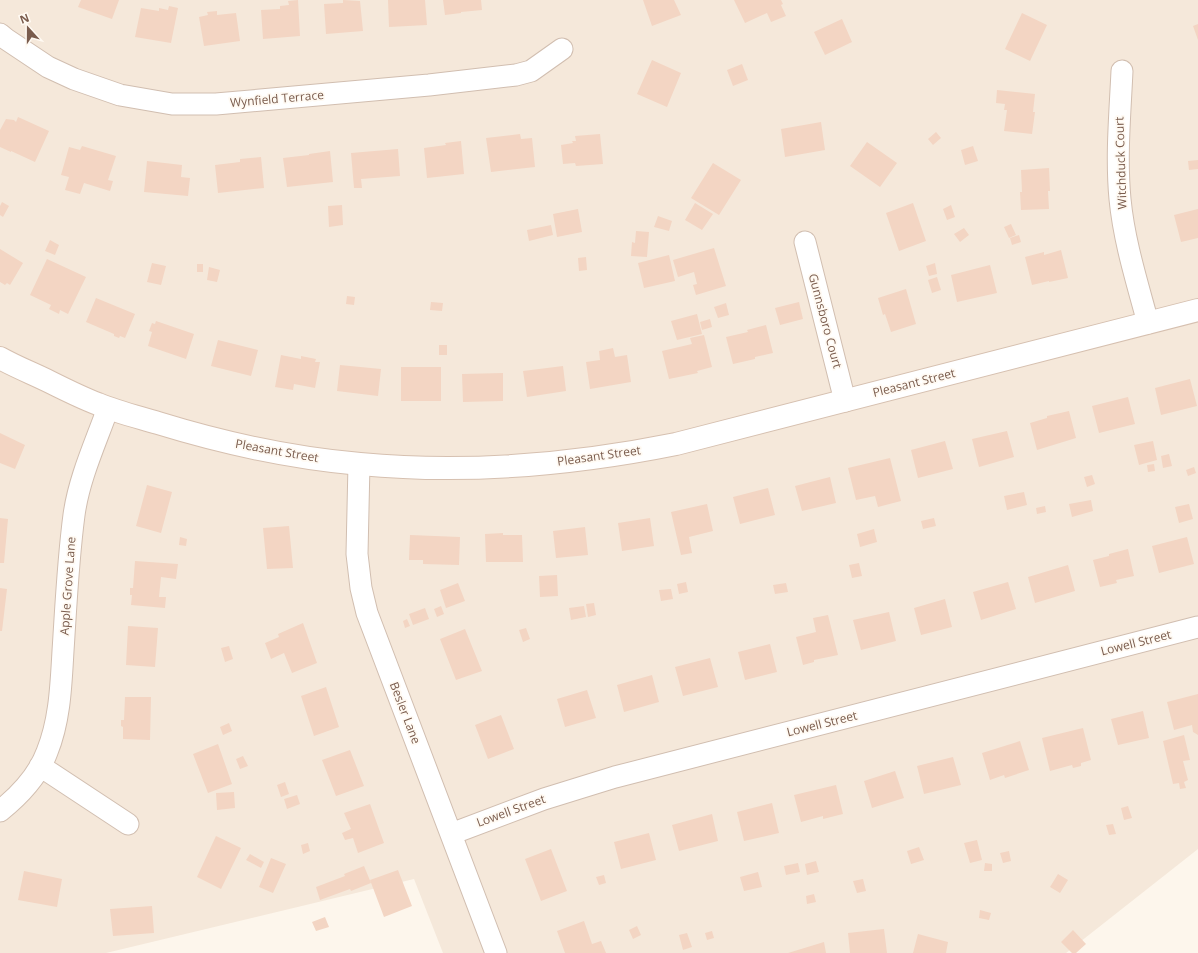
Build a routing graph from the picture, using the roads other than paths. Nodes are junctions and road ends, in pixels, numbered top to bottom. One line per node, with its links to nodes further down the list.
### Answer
1 (0, 34): 2 (street, Wynfield Terrace)
2 (562, 50)
3 (1122, 71): 6 (street, Witchduck Court)
4 (805, 242): 8 (street, Gunnsboro Court)
5 (1198, 310): 6 (street, Pleasant Street)
6 (1148, 323): 8 (street, Pleasant Street)
7 (0, 358): 9 (street, Pleasant Street)
8 (845, 401): 10 (street, Pleasant Street)
9 (108, 408): 10 (street, Pleasant Street); 12 (street, Apple Grove Lane)
10 (359, 464): 15 (street, Besler Lane)
11 (1198, 627): 15 (street, Lowell Street)
12 (40, 766): 13 (street, Apple Grove Lane); 14 (street)
13 (0, 811)
14 (128, 824)
15 (451, 834): 16 (street, Besler Lane)
16 (496, 953)

